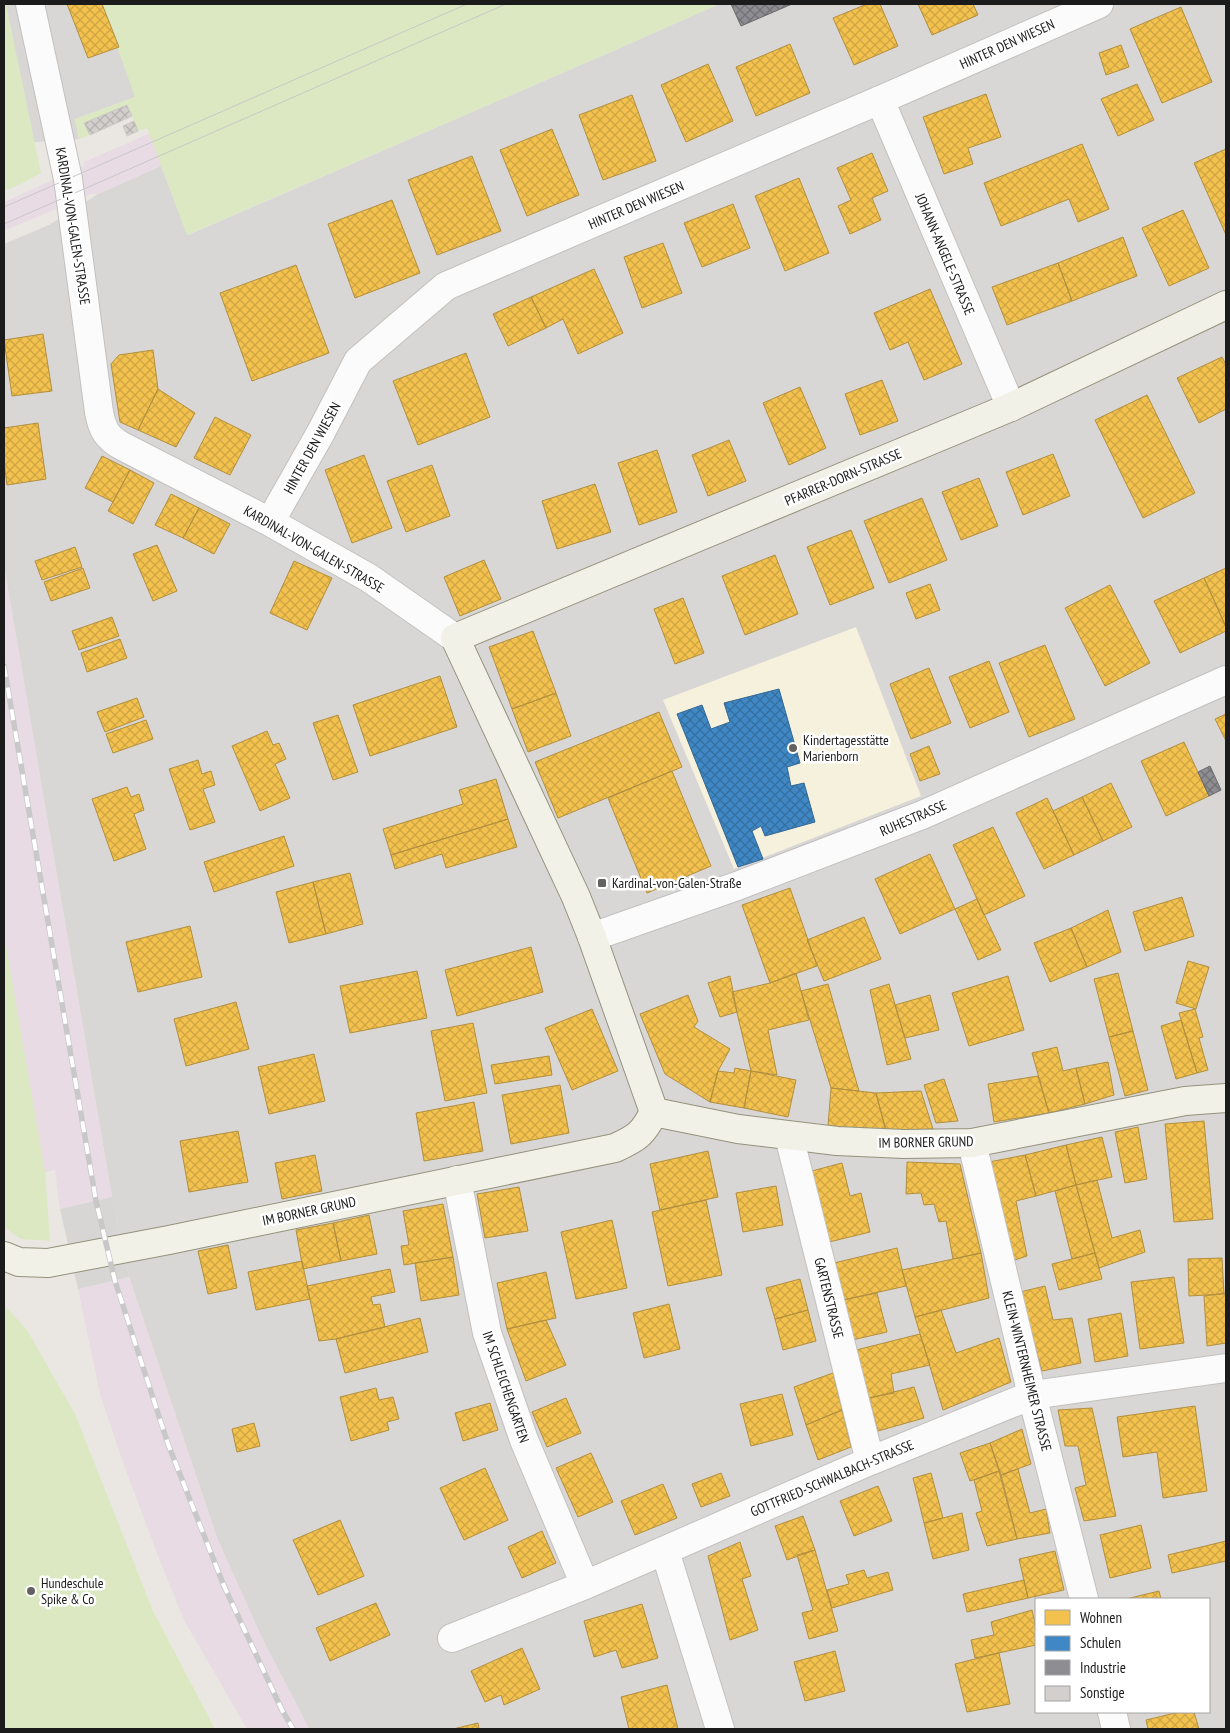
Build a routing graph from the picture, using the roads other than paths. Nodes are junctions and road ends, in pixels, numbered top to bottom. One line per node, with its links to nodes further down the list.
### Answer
1 (30, 4): 6 (street, KARDINAL-VON-GALEN-STRASSE)
2 (1099, 4): 3 (street, HINTER DEN WIESEN)
3 (880, 100): 5 (street, JOHANN-ANGELE-STRASSE); 6 (street, HINTER DEN WIESEN)
4 (1226, 304): 5 (street, PFARRER-DORN-STRASSE)
5 (1011, 407): 7 (street, PFARRER-DORN-STRASSE)
6 (270, 522): 7 (street, KARDINAL-VON-GALEN-STRASSE)
7 (455, 638): 9 (street, KARDINAL-VON-GALEN-STRASSE)
8 (1226, 680): 9 (street, RUHESTRASSE)
9 (592, 937): 11 (street, KARDINAL-VON-GALEN-STRASSE)
10 (1226, 1098): 13 (street, IM BORNER GRUND)
11 (654, 1112): 12 (street, IM BORNER GRUND); 14 (street, IM BORNER GRUND)
12 (789, 1136): 13 (street, IM BORNER GRUND); 18 (street, GARTENSTRASSE)
13 (972, 1143): 17 (street, KLEIN-WINTERNHEIMER STRASSE)
14 (457, 1180): 15 (street, IM BORNER GRUND); 20 (street, IM SCHLEICHENGARTEN)
15 (4, 1256)
16 (1226, 1368): 17 (street, GOTTFRIED-SCHWALBACH-STRASSE)
17 (1032, 1395): 18 (street, GOTTFRIED-SCHWALBACH-STRASSE); 21 (street, KLEIN-WINTERNHEIMER STRASSE)
18 (870, 1461): 19 (street, GOTTFRIED-SCHWALBACH-STRASSE)
19 (665, 1550): 20 (street, GOTTFRIED-SCHWALBACH-STRASSE); 24 (street)
20 (585, 1585): 22 (street, GOTTFRIED-SCHWALBACH-STRASSE)
21 (1084, 1598)
22 (452, 1638)
23 (1112, 1713): 25 (street)
24 (720, 1729)
25 (1116, 1729)

